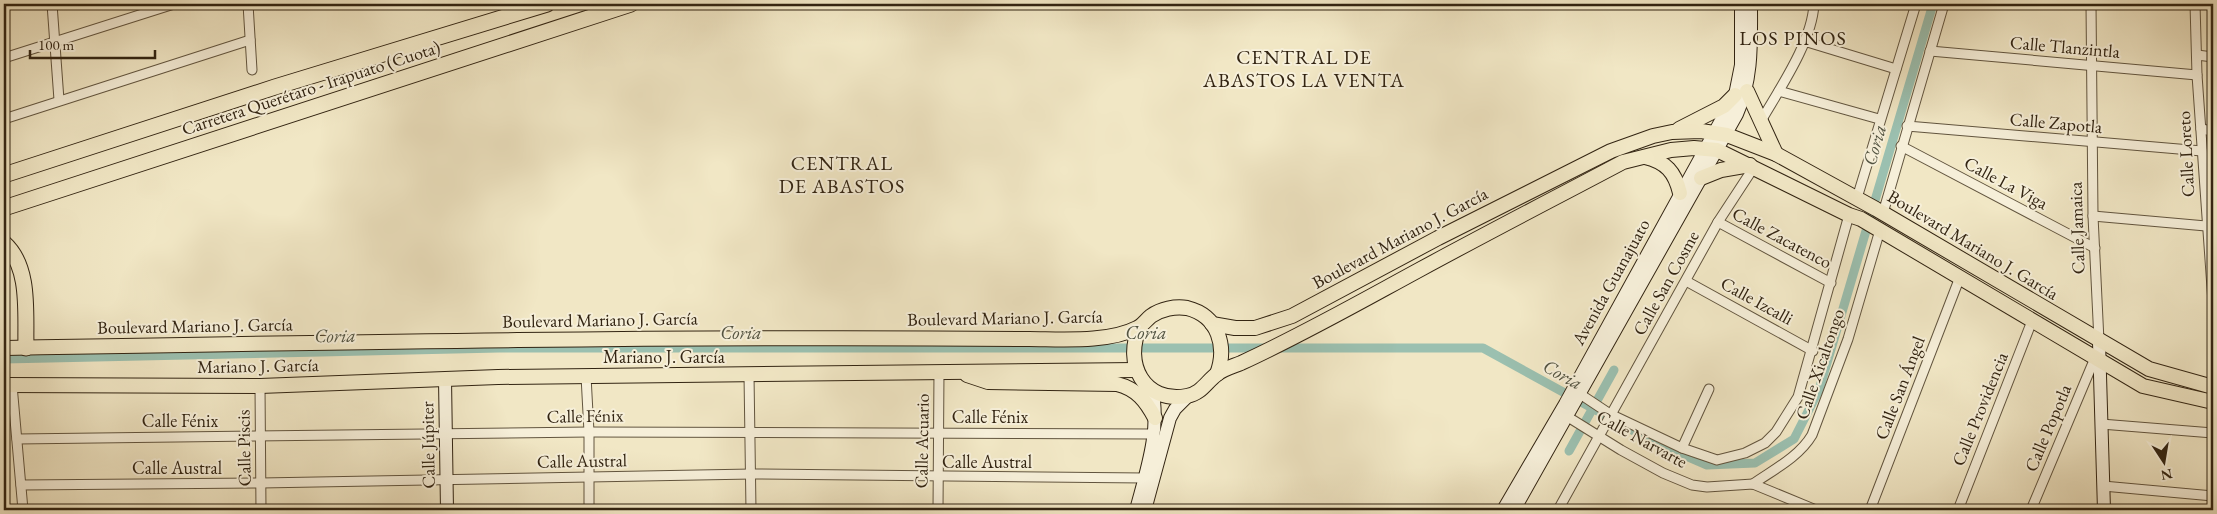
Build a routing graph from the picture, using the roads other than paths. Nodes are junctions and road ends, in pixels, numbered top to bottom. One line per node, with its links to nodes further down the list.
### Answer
1 (52, 4): 15 (street)
2 (174, 4): 15 (street)
3 (248, 4): 13 (street)
4 (547, 4): 42 (highway, Carretera Querétaro - Irapuato (Cuota))
5 (631, 4): 46 (highway, Carretera Querétaro - Irapuato (Cuota))
6 (1741, 4): 25 (street)
7 (1751, 4): 25 (street)
8 (1814, 4): 14 (street)
9 (1916, 4): 21 (street)
10 (1944, 4): 16 (street)
11 (2091, 4): 20 (street, Calle Jamaica)
12 (2195, 4): 17 (street, Calle Loreto)
13 (250, 40): 22 (street); 26 (street)
14 (1804, 41): 21 (street); 24 (street)
15 (55, 42): 19 (street); 26 (street)
16 (1930, 51): 20 (street, Calle Tlanzintla); 30 (street)
17 (2197, 55): 18 (street); 23 (street, Calle Loreto)
18 (2213, 57)
19 (4, 58)
20 (2090, 66): 23 (street, Calle Tlanzintla); 35 (street, Calle Jamaica)
21 (1896, 69): 28 (street)
22 (252, 70)
23 (2197, 75): 31 (street, Calle Loreto)
24 (1778, 91): 28 (street); 29 (street)
25 (1741, 93): 29 (main road); 33 (main road); 34 (street)
26 (59, 100): 27 (street)
27 (4, 119)
28 (1880, 119): 45 (street)
29 (1761, 121): 39 (main road)
30 (1907, 126): 35 (street, Calle Zapotla); 36 (street)
31 (2201, 129): 32 (street); 38 (street, Calle Loreto)
32 (2213, 131)
33 (1672, 132): 34 (main road, Boulevard Mariano J. García); 58 (main road, Boulevard Mariano J. García)
34 (1721, 134): 37 (street); 39 (main road, Boulevard Mariano J. García)
35 (2093, 143): 38 (street, Calle Zapotla); 47 (street, Calle Jamaica)
36 (1901, 146): 45 (street); 52 (street, Calle La Viga)
37 (1711, 149): 40 (main road, Boulevard Mariano J. García); 41 (main road, Boulevard Mariano J. García); 43 (street, Avenida Guanajuato); 44 (street, Avenida Guanajuato)
38 (2202, 151): 50 (street, Calle Loreto)
39 (1776, 154): 45 (main road, Boulevard Mariano J. García)
40 (1641, 156): 44 (main road); 66 (main road, Boulevard Mariano J. García)
41 (1752, 166): 43 (main road); 48 (street, Calle San Cosme); 49 (main road, Boulevard Mariano J. García)
42 (4, 174)
43 (1700, 178): 78 (street, Avenida Guanajuato)
44 (1680, 193): 78 (street, Avenida Guanajuato)
45 (1870, 206): 60 (main road, Boulevard Mariano J. García)
46 (4, 208)
47 (2093, 216): 50 (street); 52 (street, Calle Jamaica)
48 (1718, 222): 54 (street, Calle San Cosme); 55 (street, Calle Zacatenco)
49 (1866, 223): 53 (main road, Boulevard Mariano J. García); 55 (street, Calle Xicaltongo); 101 (street, Calle Xicaltongo)
50 (2206, 226): 56 (street, Calle Loreto)
51 (4, 243): 62 (highway)
52 (2095, 248): 60 (street, Calle Jamaica)
53 (1960, 278): 57 (main road, Boulevard Mariano J. García); 117 (street, Calle San Ángel)
54 (1686, 281): 63 (street, Calle Izcalli); 80 (street, Calle San Cosme)
55 (1831, 283): 63 (street, Calle Xicaltongo)
56 (2213, 302)
57 (2032, 320): 64 (main road, Boulevard Mariano J. García); 118 (street, Calle Providencia)
58 (1216, 329): 59 (main road, Boulevard Mariano J. García); 66 (main road)
59 (1137, 334): 62 (main road, Boulevard Mariano J. García); 65 (main road)
60 (2099, 342): 64 (street, Calle Jamaica); 74 (main road, Boulevard Mariano J. García)
61 (4, 348): 62 (main road, Boulevard Mariano J. García)
62 (26, 348)
63 (1813, 351): 94 (street, Calle Xicaltongo)
64 (2097, 359): 79 (main road, Boulevard Mariano J. García); 83 (street, Calle Jamaica); 119 (street, Calle Popotla)
65 (1134, 364): 68 (main road, Mariano J. García); 75 (main road)
66 (1219, 368): 77 (main road)
67 (939, 371): 68 (main road, Mariano J. García); 69 (main road, Mariano J. García); 86 (street, Calle Acuario)
68 (957, 371): 82 (main road)
69 (749, 375): 70 (main road, Mariano J. García); 85 (street)
70 (586, 376): 71 (main road, Mariano J. García); 84 (street)
71 (445, 380): 73 (main road, Mariano J. García); 90 (street, Calle Júpiter)
72 (8, 385): 73 (main road, Mariano J. García); 92 (street)
73 (260, 386): 91 (street, Calle Piscis)
74 (2213, 387)
75 (1152, 389): 77 (main road); 82 (street)
76 (1709, 389): 93 (street)
77 (1188, 396): 112 (street)
78 (1580, 396): 80 (street, Calle Narvarte); 81 (street, Avenida Guanajuato)
79 (2213, 402)
80 (1608, 413): 89 (street); 93 (street, Calle Narvarte)
81 (1570, 414): 89 (street, Calle Narvarte); 113 (street, Avenida Guanajuato); 114 (street, Avenida Guanajuato)
82 (1155, 418): 88 (street)
83 (2101, 424): 87 (street); 103 (street, Calle Jamaica)
84 (589, 432): 85 (street, Calle Fénix); 90 (street, Calle Fénix); 96 (street)
85 (751, 433): 86 (street, Calle Fénix); 95 (street)
86 (938, 433): 88 (street, Calle Fénix); 97 (street, Calle Acuario)
87 (2213, 433)
88 (1154, 434): 98 (street)
89 (1597, 434): 101 (street, Calle Narvarte); 115 (street)
90 (446, 435): 91 (street, Calle Fénix); 99 (street, Calle Júpiter)
91 (260, 437): 92 (street, Calle Fénix); 100 (street, Calle Piscis)
92 (17, 439): 102 (street)
93 (1682, 448): 94 (street, Calle Narvarte)
94 (1746, 453)
95 (752, 474): 96 (street, Calle Austral); 97 (street, Calle Austral); 109 (street)
96 (589, 478): 99 (street, Calle Austral); 108 (street)
97 (938, 478): 98 (street, Calle Austral); 110 (street, Calle Acuario)
98 (1144, 478): 111 (street)
99 (446, 480): 100 (street, Calle Austral); 107 (street, Calle Júpiter)
100 (261, 483): 102 (street, Calle Austral); 106 (street, Calle Piscis)
101 (1753, 484): 116 (street, Calle Narvarte)
102 (21, 485): 105 (street)
103 (2103, 486): 104 (street); 120 (street, Calle Jamaica)
104 (2213, 496)
105 (23, 510)
106 (262, 510)
107 (447, 510)
108 (589, 510)
109 (751, 510)
110 (938, 510)
111 (1136, 510)
112 (1145, 510)
113 (1503, 510)
114 (1514, 510)
115 (1558, 510)
116 (1816, 510)
117 (1870, 510)
118 (1958, 510)
119 (2031, 510)
120 (2104, 510)

